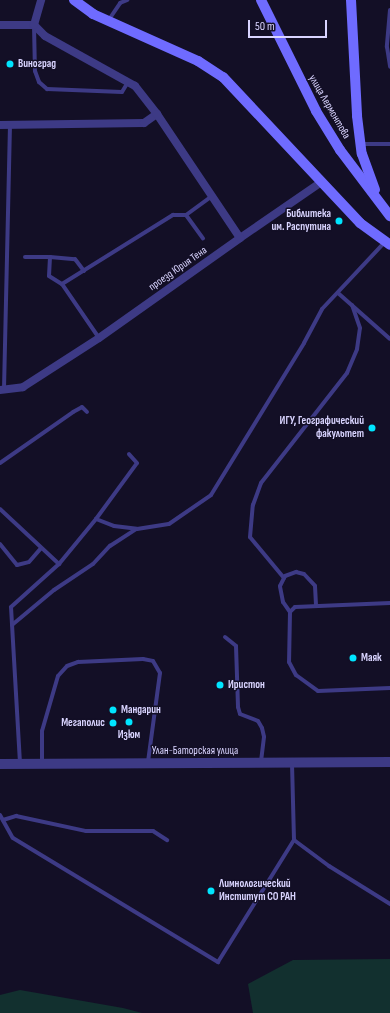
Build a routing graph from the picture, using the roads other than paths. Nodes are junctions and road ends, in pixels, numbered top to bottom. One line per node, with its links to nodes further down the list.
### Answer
1 (41, 0): 9 (street)
2 (74, 0): 7 (main road)
3 (127, 0): 7 (lane)
4 (262, 0): 20 (main road, улица Лермонтова)
5 (351, 0): 15 (main road)
6 (390, 10): 10 (lane)
7 (108, 21): 17 (main road)
8 (0, 25): 9 (street)
9 (34, 25): 11 (street); 11 (lane)
10 (390, 67)
11 (128, 82): 12 (street)
12 (157, 114): 14 (street); 18 (street)
13 (0, 125): 14 (street)
14 (10, 125): 32 (lane)
15 (361, 144): 16 (lane); 20 (main road)
16 (390, 144)
17 (320, 183): 22 (street, проезд Юрия Тена); 23 (main road)
18 (212, 196): 19 (lane); 22 (street)
19 (186, 215): 21 (lane); 26 (lane)
20 (390, 216)
21 (203, 238)
22 (240, 238): 30 (street, проезд Юрия Тена)
23 (388, 243): 28 (lane)
24 (25, 257): 25 (lane)
25 (50, 257): 26 (lane); 27 (lane)
26 (84, 271): 27 (lane)
27 (62, 284): 30 (lane)
28 (338, 293): 29 (lane); 38 (lane)
29 (352, 305): 31 (lane); 42 (lane)
30 (99, 338): 32 (street, проезд Юрия Тена)
31 (390, 339)
32 (2, 390)
33 (88, 412): 35 (lane)
34 (129, 454): 37 (lane)
35 (0, 463)
36 (0, 509): 40 (lane)
37 (96, 519): 38 (lane); 41 (lane)
38 (137, 529): 46 (lane)
39 (0, 544): 40 (lane)
40 (41, 548): 41 (lane)
41 (59, 564): 46 (lane)
42 (284, 578): 44 (lane); 45 (lane)
43 (390, 603): 44 (lane)
44 (316, 606): 45 (lane)
45 (290, 612): 48 (lane)
46 (12, 625): 55 (lane)
47 (226, 637): 49 (lane)
48 (390, 688)
49 (261, 762): 50 (street, Улан-Баторская улица); 53 (street, Улан-Баторская улица)
50 (292, 762): 51 (street, Улан-Баторская улица); 59 (lane)
51 (390, 762)
52 (42, 763): 53 (street, Улан-Баторская улица); 53 (lane); 55 (street, Улан-Баторская улица)
53 (148, 763)
54 (0, 764): 55 (street, Улан-Баторская улица)
55 (20, 764)
56 (0, 815): 57 (lane)
57 (3, 820): 58 (lane); 59 (lane)
58 (166, 840)
59 (294, 840): 60 (lane)
60 (390, 904)

